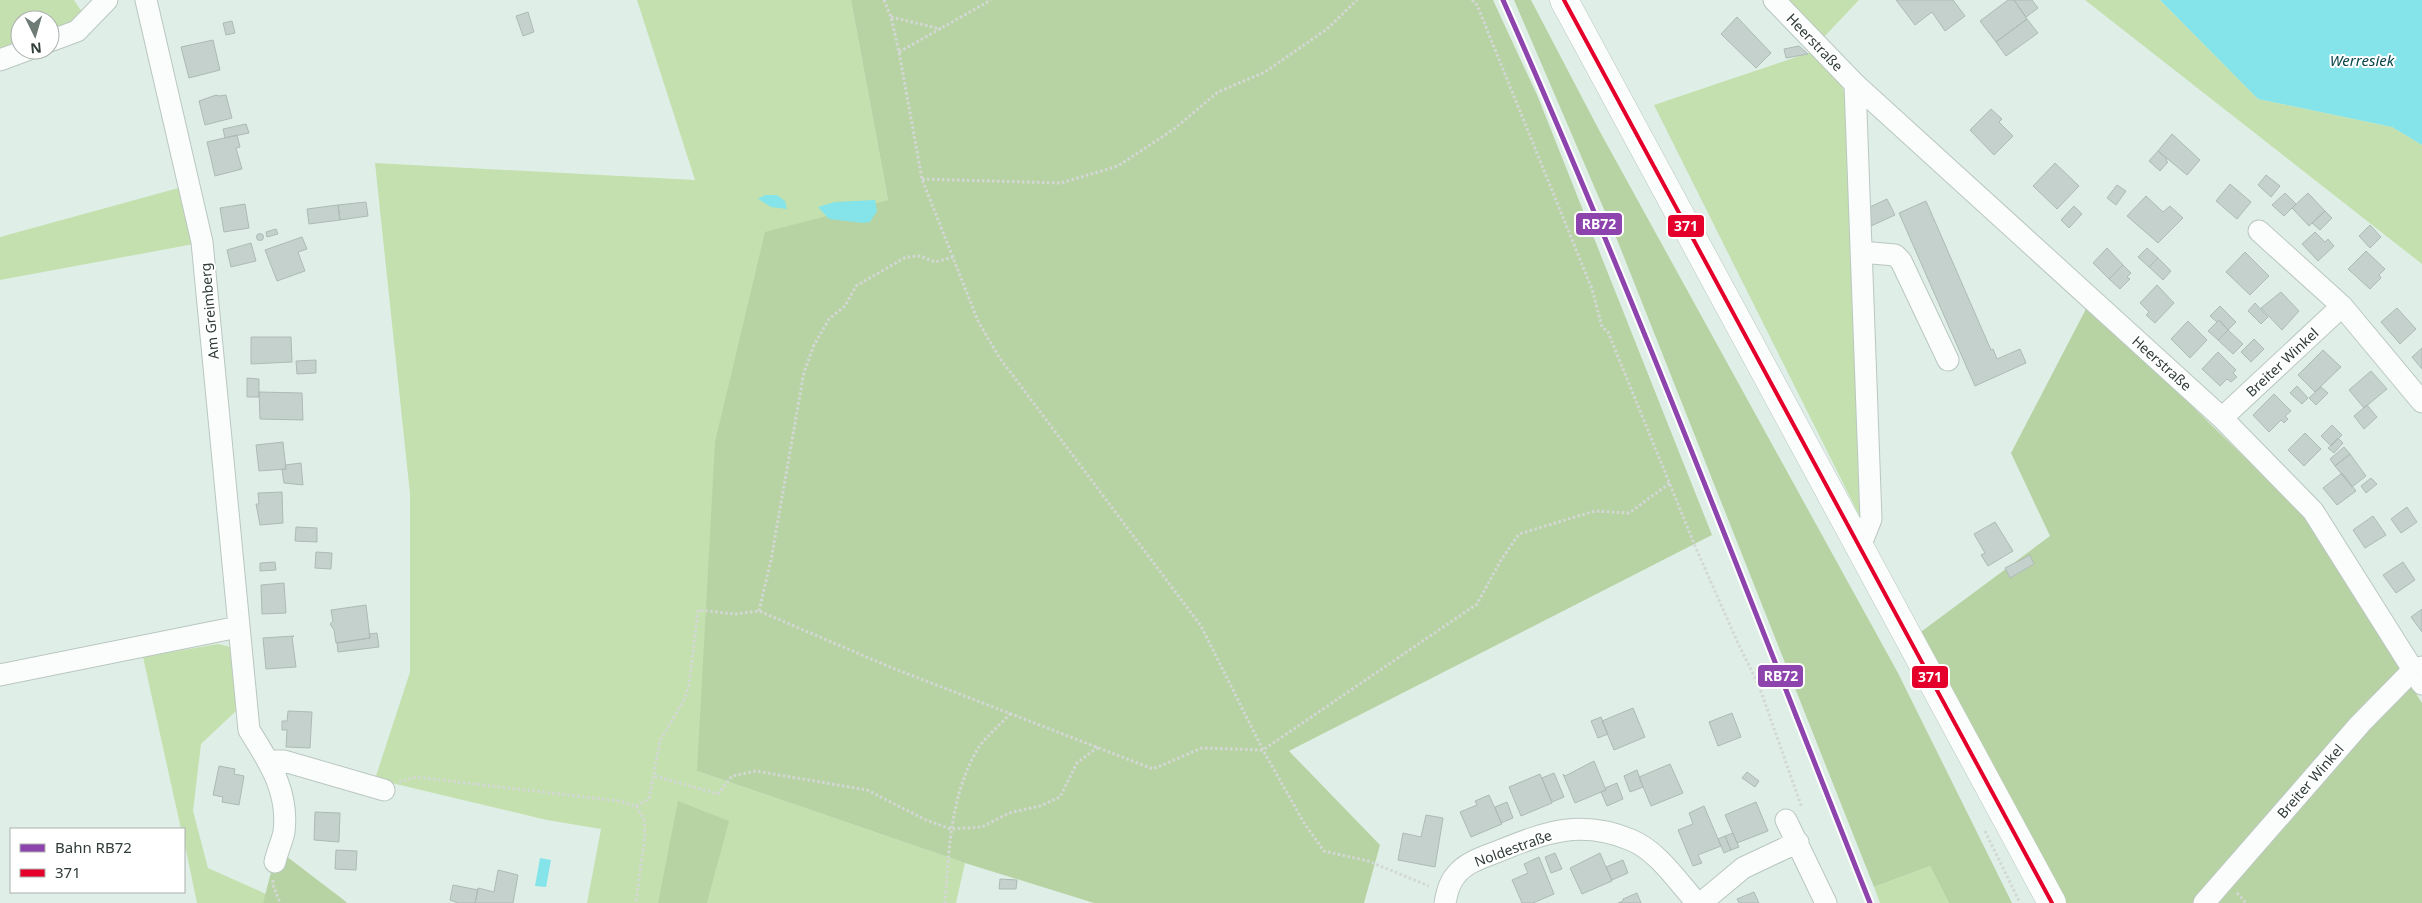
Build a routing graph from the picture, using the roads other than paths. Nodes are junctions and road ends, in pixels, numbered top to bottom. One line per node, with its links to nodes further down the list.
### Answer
1 (107, 0): 5 (street)
2 (146, 0): 14 (street, Am Greimberg)
3 (1564, 0): 13 (main road)
4 (1774, 0): 6 (street, Heerstraße)
5 (60, 37)
6 (1855, 84): 8 (street); 12 (street, Heerstraße)
7 (2259, 231): 9 (street)
8 (1861, 252): 10 (street); 13 (street)
9 (2342, 306): 11 (street); 12 (street, Breiter Winkel)
10 (1948, 360)
11 (2422, 402)
12 (2222, 418): 15 (street, Heerstraße)
13 (1860, 547): 26 (main road)
14 (238, 627): 16 (street); 17 (street, Am Greimberg)
15 (2419, 674): 27 (street, Breiter Winkel)
16 (0, 675)
17 (268, 761): 18 (street); 21 (street, Am Greimberg)
18 (384, 790)
19 (1794, 815): 20 (street)
20 (1798, 842): 24 (street); 25 (street)
21 (275, 862)
22 (1446, 896): 23 (street, Noldestraße)
23 (1697, 903)
24 (1700, 903)
25 (1826, 903)
26 (2052, 903)
27 (2204, 903)

